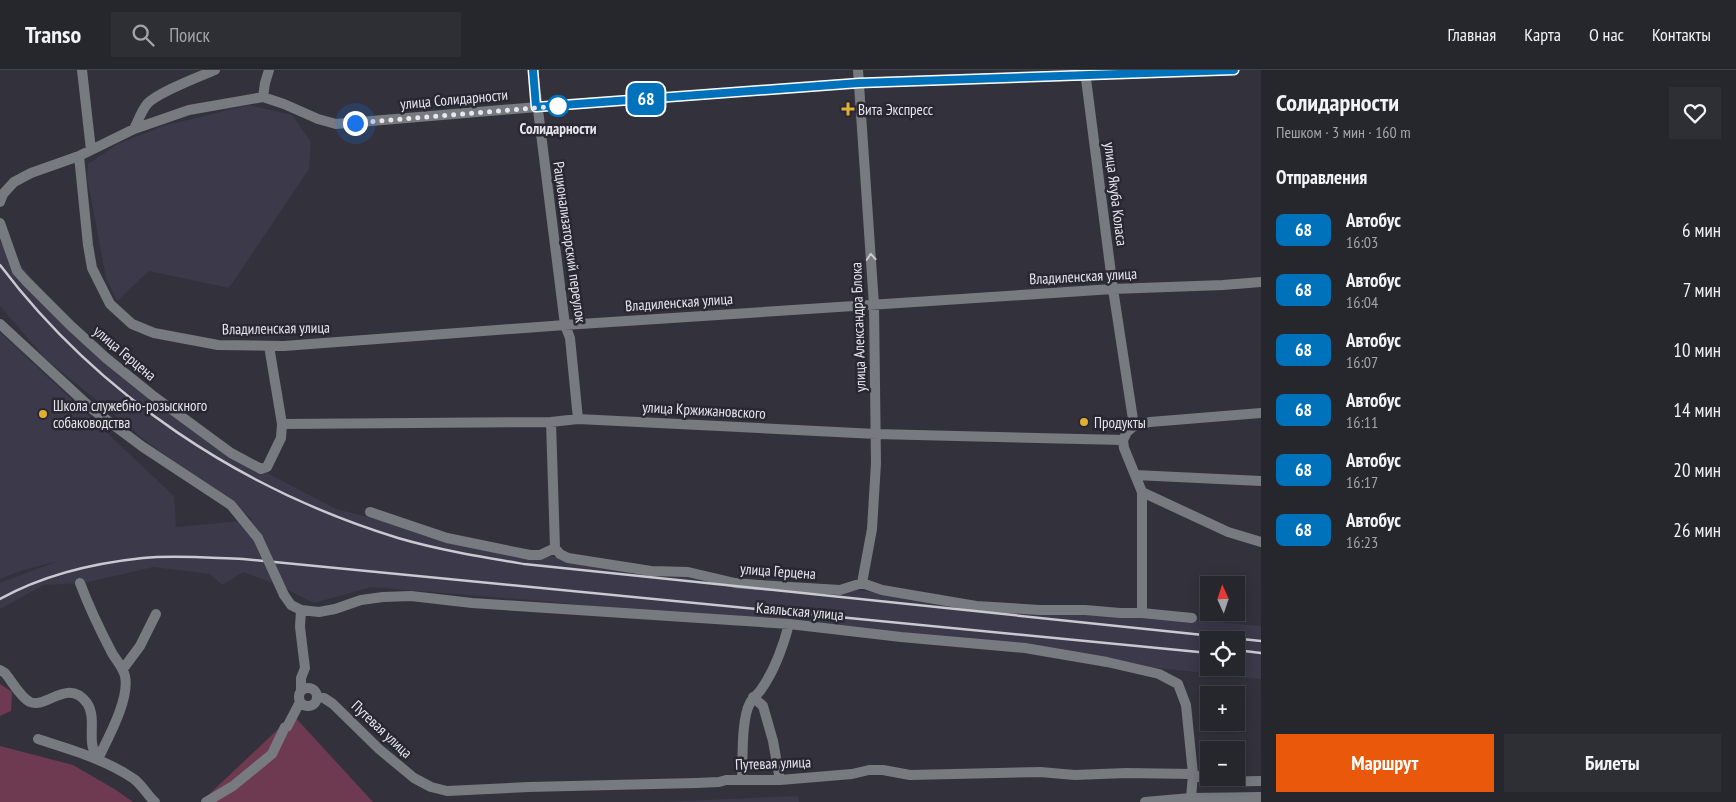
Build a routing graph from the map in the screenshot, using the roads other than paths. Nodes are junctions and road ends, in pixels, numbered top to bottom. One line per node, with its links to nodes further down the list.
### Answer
1 (82, 70): 12 (street)
2 (215, 70): 11 (street)
3 (269, 70): 9 (street)
4 (533, 70): 10 (street, Рационализаторский переулок)
5 (858, 70): 8 (street, улица Александра Блока)
6 (1233, 70): 7 (street, улица Солидарности)
7 (1085, 73): 8 (street, улица Солидарности); 17 (street, улица Якуба Коласа)
8 (859, 83): 10 (street, улица Солидарности); 18 (street, улица Александра Блока, one-way to 8)
9 (263, 97): 10 (street, улица Солидарности); 11 (street, улица Солидарности)
10 (536, 107): 20 (street, Рационализаторский переулок)
11 (134, 129): 12 (street, улица Солидарности)
12 (91, 150): 13 (street, улица Солидарности)
13 (79, 156): 14 (street, улица Солидарности); 21 (street, Владиленская улица)
14 (2, 198)
15 (0, 224): 25 (street, улица Герцена)
16 (1261, 282): 17 (street, Владиленская улица)
17 (1113, 289): 18 (street, Владиленская улица); 26 (street, улица Якуба Коласа)
18 (874, 305): 20 (street, Владиленская улица); 27 (street, улица Александра Блока)
19 (0, 324): 37 (street, bridge)
20 (565, 325): 21 (street, Владиленская улица); 23 (street, Рационализаторский переулок)
21 (269, 346): 25 (street)
22 (1261, 413): 26 (street)
23 (578, 419): 24 (street, улица Кржижановского); 27 (street, улица Кржижановского)
24 (551, 422): 25 (street, улица Кржижановского); 34 (street)
25 (282, 424)
26 (1134, 426): 28 (street)
27 (876, 434): 28 (street, улица Кржижановского); 36 (street, улица Александра Блока)
28 (1124, 440): 29 (street)
29 (1135, 474): 30 (street); 31 (street)
30 (1261, 481)
31 (1142, 492): 33 (street); 38 (street)
32 (370, 512): 34 (street)
33 (1261, 542)
34 (554, 548): 36 (street, улица Герцена)
35 (80, 583): 43 (street)
36 (862, 583): 38 (street)
37 (301, 610): 41 (street, Каяльская улица); 42 (street)
38 (1142, 613): 40 (street)
39 (156, 614): 43 (street)
40 (1192, 618)
41 (789, 624): 47 (street); 50 (street, Каяльская улица)
42 (304, 668): 45 (street); 46 (street)
43 (123, 669): 49 (street)
44 (0, 670): 49 (street)
45 (315, 692): 46 (street); 46 (street); 51 (street, Путевая улица)
46 (300, 696): 57 (street)
47 (753, 698): 51 (street); 52 (street)
48 (38, 739): 49 (street)
49 (98, 759): 56 (street)
50 (1193, 774): 52 (street, Путевая улица); 53 (street, Путевая улица); 54 (street, Каяльская улица)
51 (742, 779): 52 (street, Путевая улица)
52 (780, 780)
53 (1261, 781)
54 (1190, 798): 55 (street); 58 (street)
55 (1261, 798)
56 (155, 802)
57 (206, 802)
58 (1145, 802)

